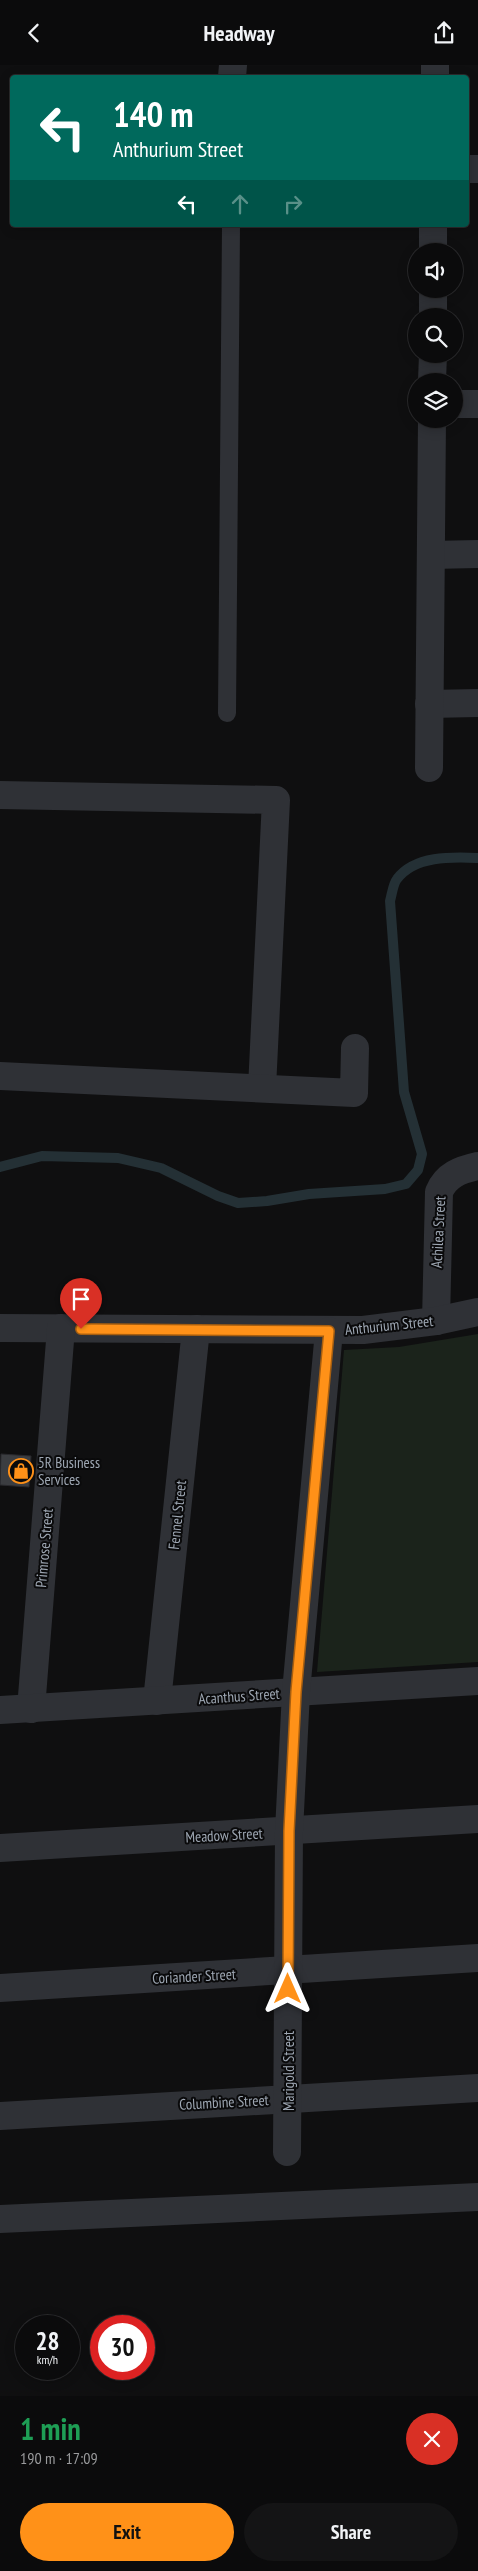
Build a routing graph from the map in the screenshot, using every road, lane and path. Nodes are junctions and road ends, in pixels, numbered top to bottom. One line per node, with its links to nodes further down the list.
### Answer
1 (231, 227): 11 (lane)
2 (433, 227): 3 (street)
3 (433, 243)
4 (478, 404): 5 (street)
5 (463, 405)
6 (432, 428): 8 (street)
7 (478, 554): 8 (street)
8 (431, 555): 10 (street)
9 (478, 703): 10 (street)
10 (429, 705): 12 (street)
11 (227, 713)
12 (429, 768)
13 (0, 795): 16 (street)
14 (356, 1048): 16 (street)
15 (0, 1076): 16 (street)
16 (262, 1088)
17 (478, 1166): 19 (street, Achilea Street)
18 (478, 1312): 19 (street, Anthurium Street)
19 (436, 1321): 23 (street, Anthurium Street)
20 (0, 1328): 21 (street, Anthurium Street)
21 (62, 1328): 22 (street, Anthurium Street); 27 (street, Primrose Street)
22 (196, 1329): 23 (street, Anthurium Street); 26 (street, Fennel Street)
23 (329, 1331): 25 (street, Marigold Street)
24 (478, 1681): 25 (street, Acanthus Street)
25 (296, 1692): 26 (street, Acanthus Street); 30 (street, Marigold Street)
26 (157, 1701): 27 (street, Acanthus Street)
27 (31, 1709): 28 (street, Acanthus Street)
28 (0, 1710)
29 (478, 1819): 30 (street, Meadow Street)
30 (289, 1831): 31 (street, Meadow Street); 33 (street, Marigold Street)
31 (0, 1848)
32 (478, 1958): 33 (street, Coriander Street)
33 (288, 1971): 34 (street, Coriander Street); 36 (street, Marigold Street)
34 (0, 1988)
35 (478, 2087): 36 (street, Columbine Street)
36 (288, 2099): 37 (street, Columbine Street); 38 (street, Marigold Street)
37 (0, 2116)
38 (287, 2152)
39 (478, 2197): 40 (street)
40 (0, 2219)

